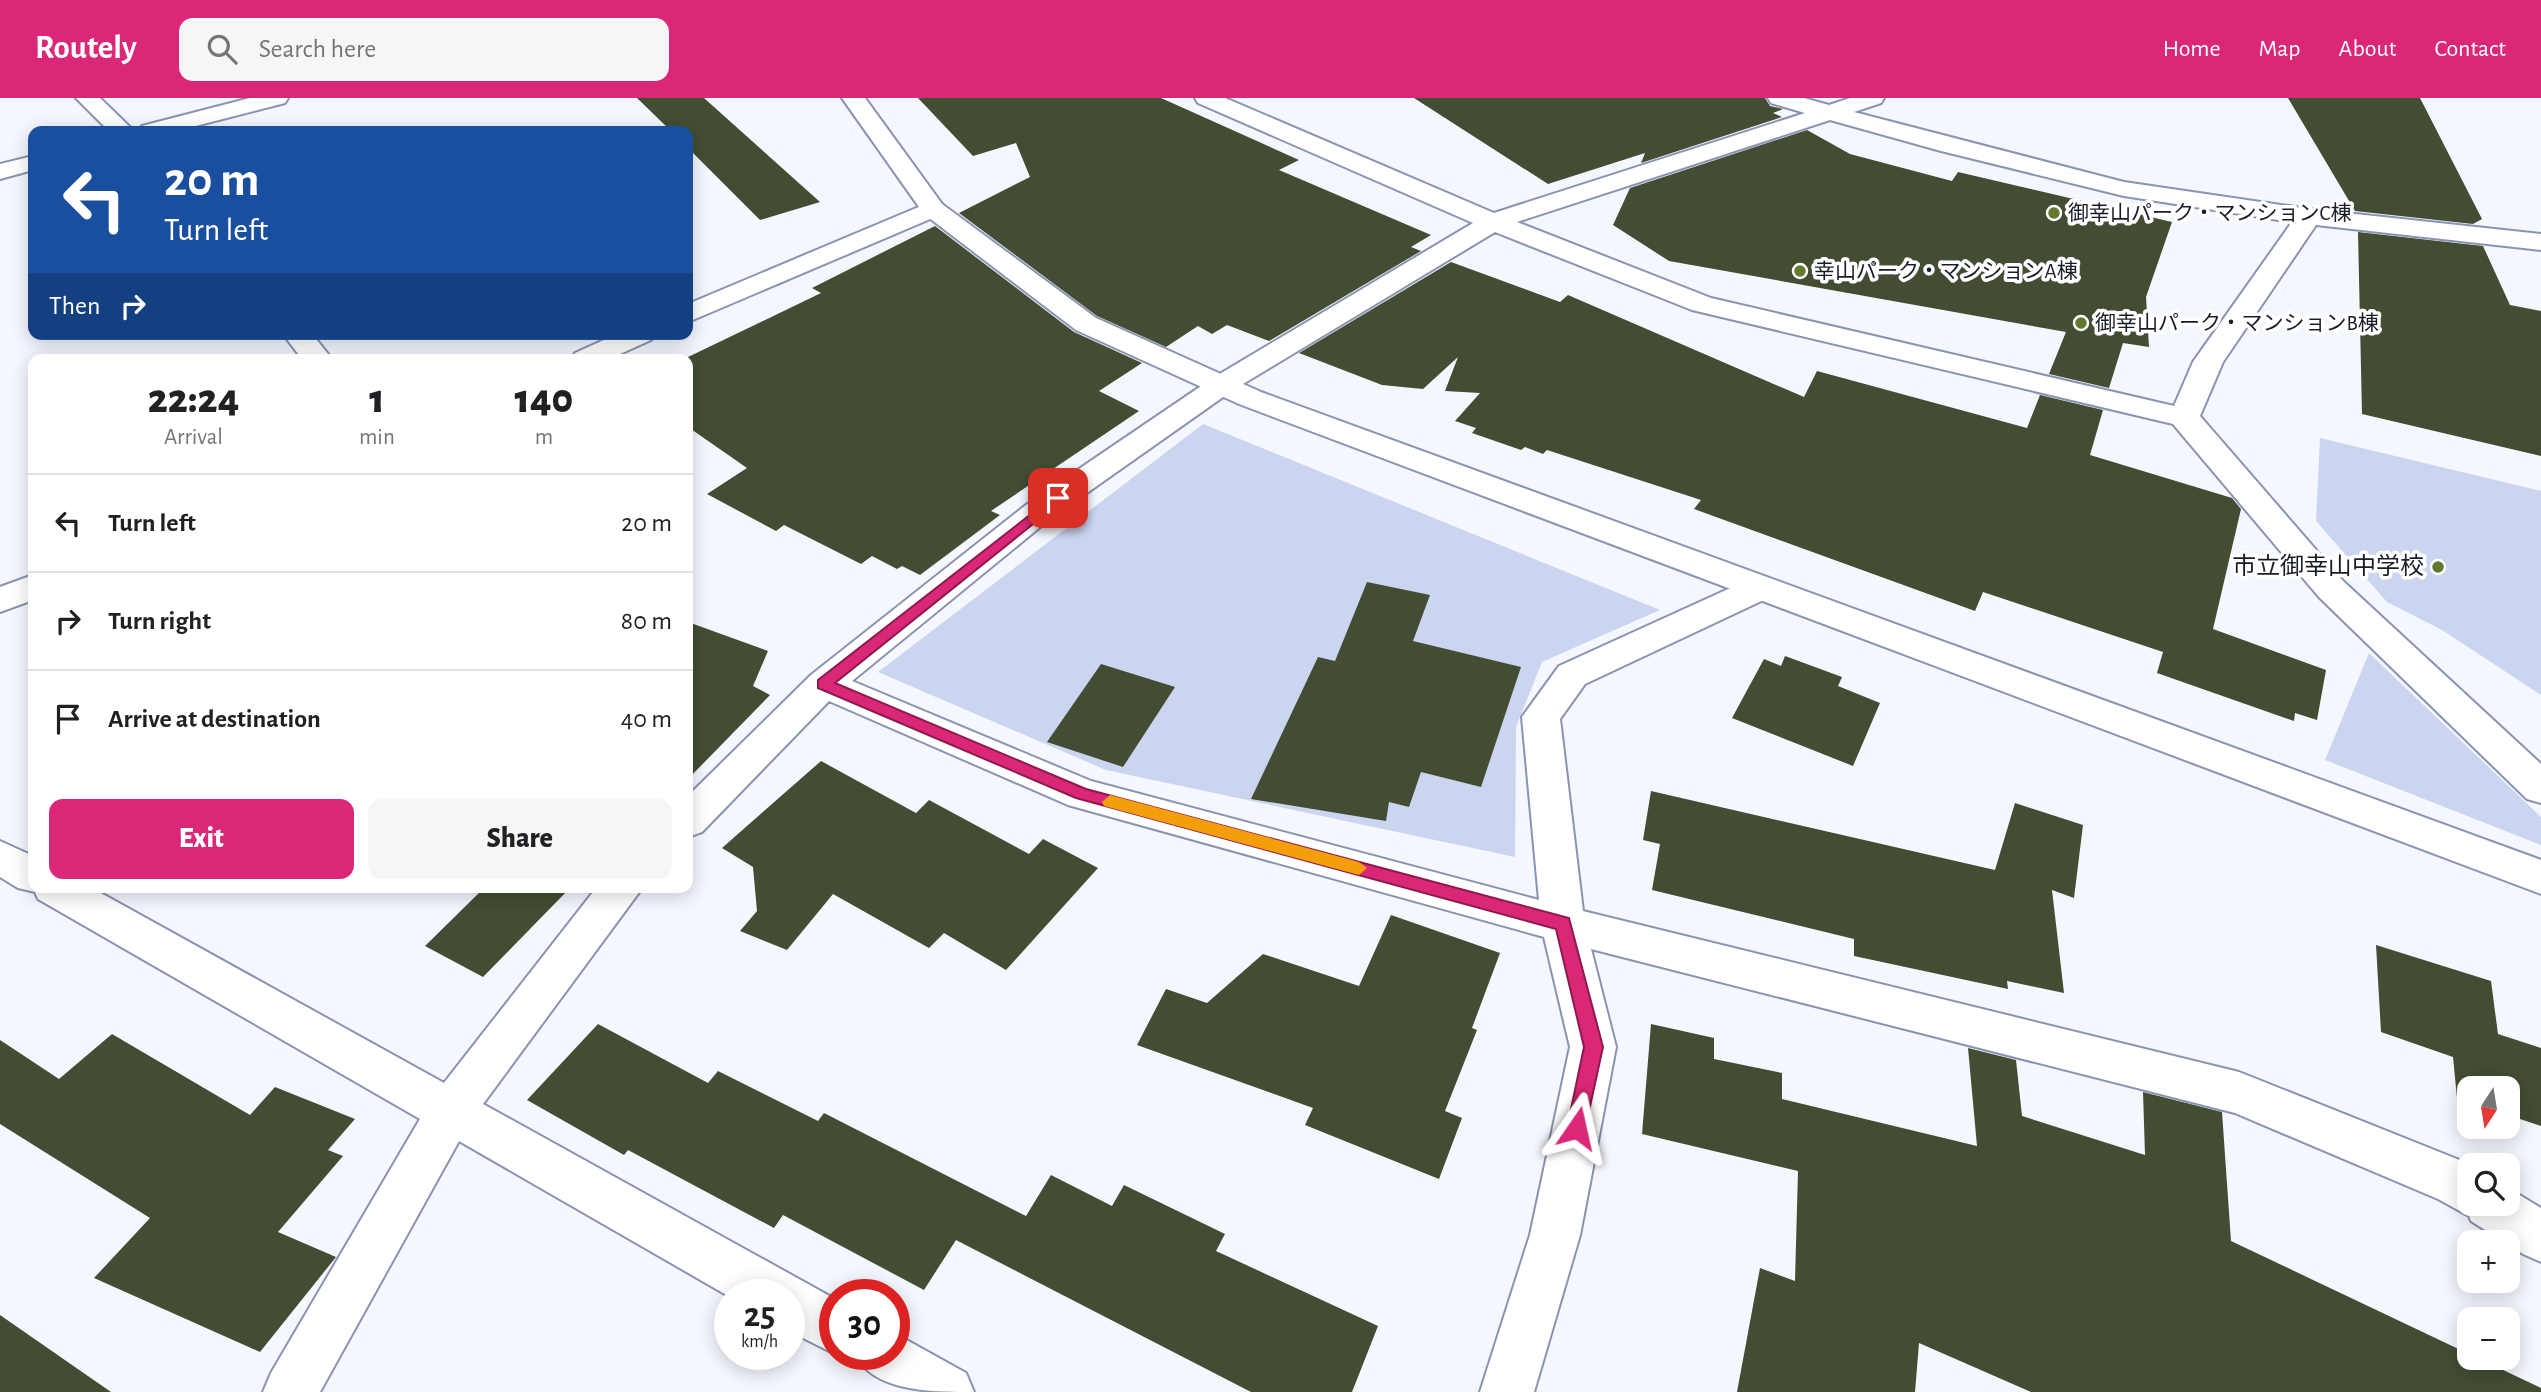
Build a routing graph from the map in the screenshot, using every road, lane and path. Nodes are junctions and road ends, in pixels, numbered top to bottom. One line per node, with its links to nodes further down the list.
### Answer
1 (87, 98): 8 (street)
2 (277, 98): 9 (street)
3 (853, 98): 12 (street)
4 (1206, 98): 14 (street)
5 (1779, 98): 7 (street)
6 (1873, 98): 7 (street)
7 (1827, 112): 13 (street); 14 (street)
8 (117, 126)
9 (168, 126)
10 (28, 164): 11 (street)
11 (0, 172)
12 (933, 209): 16 (street); 19 (street)
13 (2309, 217): 15 (street); 20 (street)
14 (1493, 222): 19 (street); 20 (street)
15 (2541, 242)
16 (693, 311)
17 (627, 340): 18 (street)
18 (595, 354)
19 (1223, 384): 21 (street); 24 (street)
20 (2183, 417): 25 (street)
21 (1760, 588): 29 (street); 32 (street)
22 (28, 589): 23 (street)
23 (0, 600)
24 (824, 684): 26 (street); 32 (street)
25 (2541, 788)
26 (693, 816)
27 (0, 857): 28 (street)
28 (28, 873)
29 (2541, 877)
30 (64, 893): 33 (street)
31 (617, 893): 33 (street)
32 (1563, 923): 34 (street); 41 (street)
33 (451, 1110): 37 (street); 39 (street)
34 (2457, 1183)
35 (2508, 1216): 36 (street)
36 (2541, 1237)
37 (748, 1279)
38 (909, 1370): 40 (street)
39 (290, 1392)
40 (947, 1392)
41 (1507, 1392)

